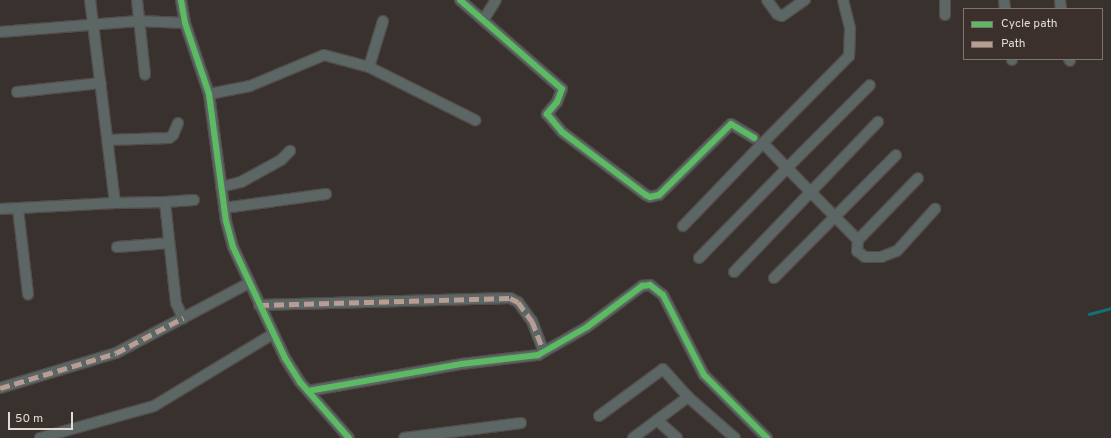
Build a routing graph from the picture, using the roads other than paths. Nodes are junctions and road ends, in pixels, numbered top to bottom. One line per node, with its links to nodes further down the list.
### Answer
1 (90, 0): 15 (street)
2 (136, 0): 13 (street)
3 (181, 0): 14 (street)
4 (460, 0): 11 (street)
5 (496, 0): 11 (street)
6 (767, 0): 7 (street)
7 (805, 0)
8 (843, 0): 28 (street)
9 (945, 0): 10 (street)
10 (945, 15)
11 (484, 19): 26 (street)
12 (384, 21): 17 (street)
13 (139, 22): 14 (street); 15 (street); 18 (street)
14 (184, 23): 22 (street)
15 (92, 25): 16 (street); 19 (street)
16 (0, 32)
17 (369, 67): 22 (street); 23 (street)
18 (145, 75)
19 (100, 83): 21 (street); 27 (street)
20 (870, 85): 31 (street)
21 (17, 92)
22 (209, 94): 33 (street)
23 (475, 120)
24 (878, 122): 34 (street)
25 (178, 123): 27 (street)
26 (754, 138)
27 (108, 140): 38 (street)
28 (763, 143): 31 (street); 44 (street)
29 (290, 151): 33 (street)
30 (896, 154): 43 (street)
31 (788, 168): 34 (street); 48 (street)
32 (918, 178): 45 (street)
33 (221, 186): 39 (street)
34 (811, 193): 43 (street); 49 (street)
35 (326, 194): 39 (street)
36 (194, 200): 37 (street)
37 (164, 202): 38 (street); 46 (street)
38 (115, 203): 41 (street)
39 (224, 208): 51 (street)
40 (0, 209): 41 (street)
41 (18, 209): 52 (street)
42 (935, 209): 45 (street)
43 (834, 217): 45 (street); 50 (street)
44 (683, 226)
45 (858, 240)
46 (169, 243): 47 (street); 54 (street)
47 (117, 247)
48 (699, 258)
49 (734, 272)
50 (774, 278)
51 (249, 283): 53 (street); 54 (street)
52 (28, 294)
53 (259, 306): 55 (street); 56 (street)
54 (183, 318): 57 (street)
55 (273, 334): 58 (street); 63 (street)
56 (544, 352): 58 (street); 69 (street)
57 (0, 388)
58 (308, 391): 64 (street)
59 (688, 397): 60 (street); 61 (street); 68 (street)
60 (598, 416)
61 (657, 420): 66 (street); 67 (street)
62 (521, 423): 65 (street)
63 (40, 438)
64 (349, 438)
65 (404, 438)
66 (633, 438)
67 (677, 438)
68 (735, 438)
69 (767, 438)

